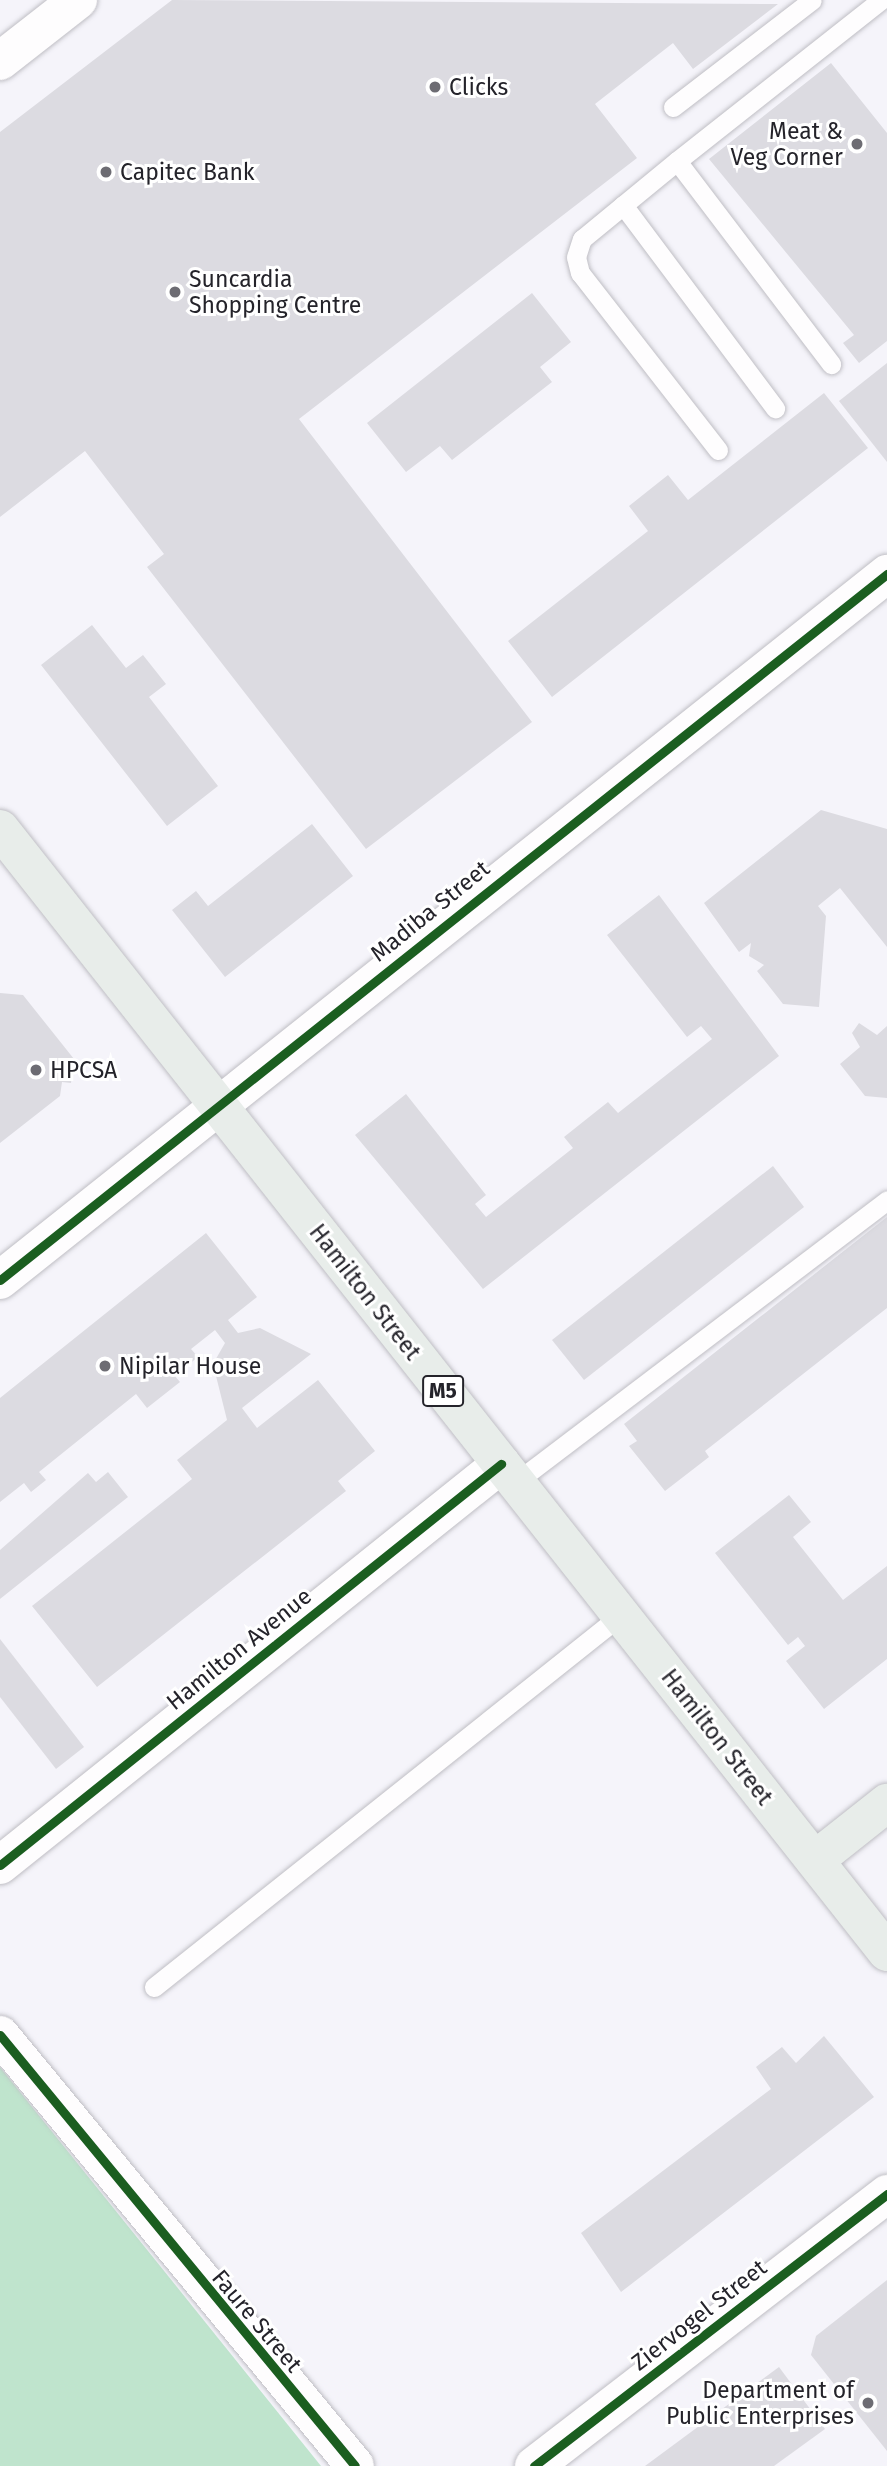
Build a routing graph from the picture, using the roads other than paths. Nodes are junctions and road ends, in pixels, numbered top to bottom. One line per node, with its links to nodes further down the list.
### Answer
1 (78, 0): 4 (street)
2 (812, 0): 5 (lane)
3 (881, 0): 6 (lane)
4 (0, 61)
5 (673, 107)
6 (677, 161): 7 (lane); 8 (lane)
7 (623, 205): 9 (lane); 10 (lane)
8 (831, 364)
9 (775, 408)
10 (718, 450)
11 (887, 575): 13 (street, Madiba Street)
12 (0, 829): 13 (main road, Hamilton Street / M5)
13 (219, 1106): 15 (street, Madiba Street); 16 (main road, Hamilton Street / M5)
14 (887, 1200): 16 (lane)
15 (0, 1280)
16 (509, 1473): 17 (main road, Hamilton Street / M5); 20 (street, Hamilton Avenue)
17 (621, 1615): 19 (main road, Hamilton Street / M5); 22 (lane)
18 (887, 1803): 19 (main road)
19 (815, 1860): 21 (main road, Hamilton Street / M5)
20 (0, 1865)
21 (887, 1952)
22 (154, 1987)
23 (0, 2035): 25 (street, Faure Street)
24 (887, 2194): 26 (street, Ziervogel Street)
25 (355, 2466)
26 (534, 2466)

